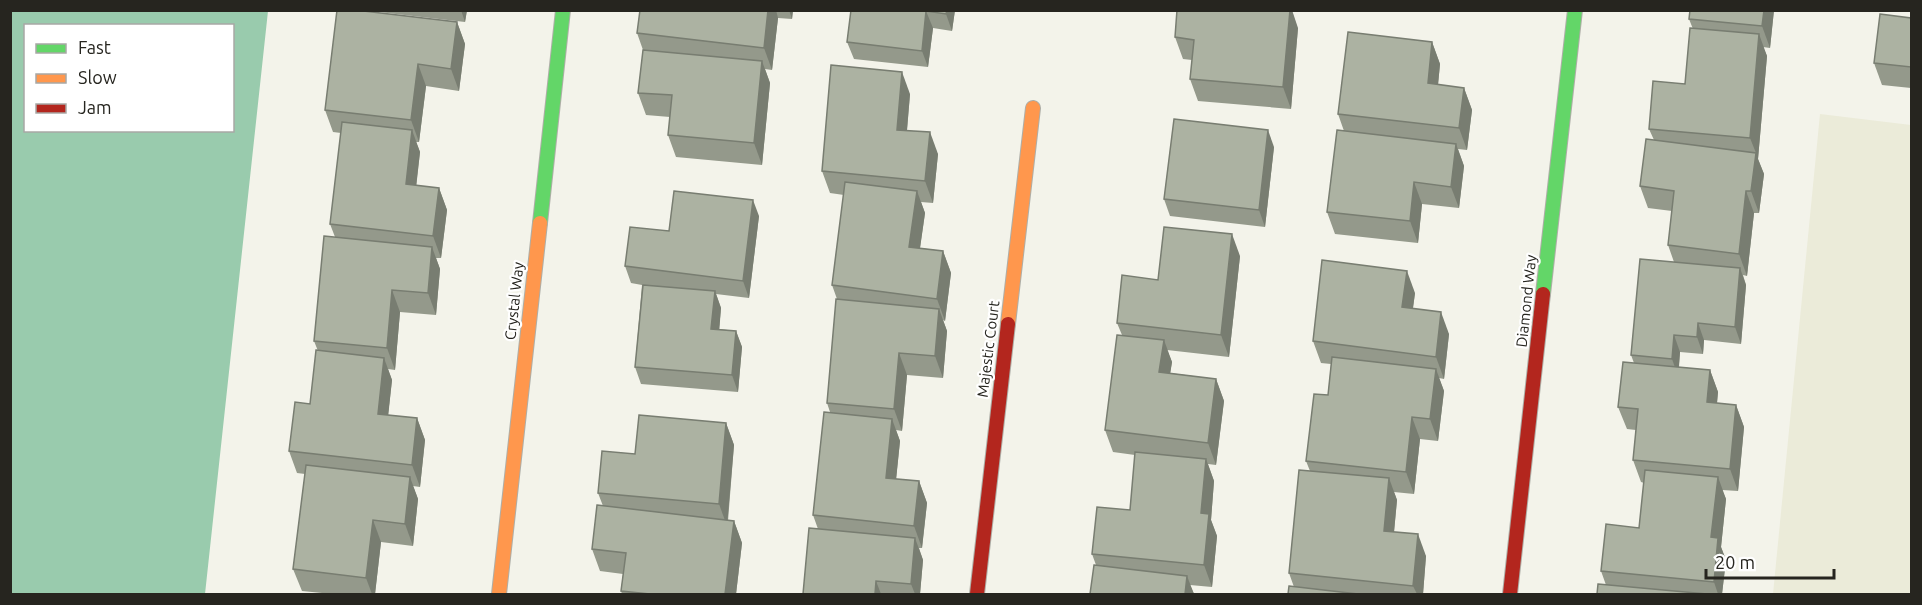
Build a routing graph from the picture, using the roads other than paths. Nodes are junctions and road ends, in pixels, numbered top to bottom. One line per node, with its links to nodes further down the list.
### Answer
1 (562, 10): 4 (street, Crystal Way)
2 (1575, 10): 6 (street, Diamond Way)
3 (1033, 108): 5 (street, Majestic Court)
4 (499, 594)
5 (977, 594)
6 (1510, 594)

